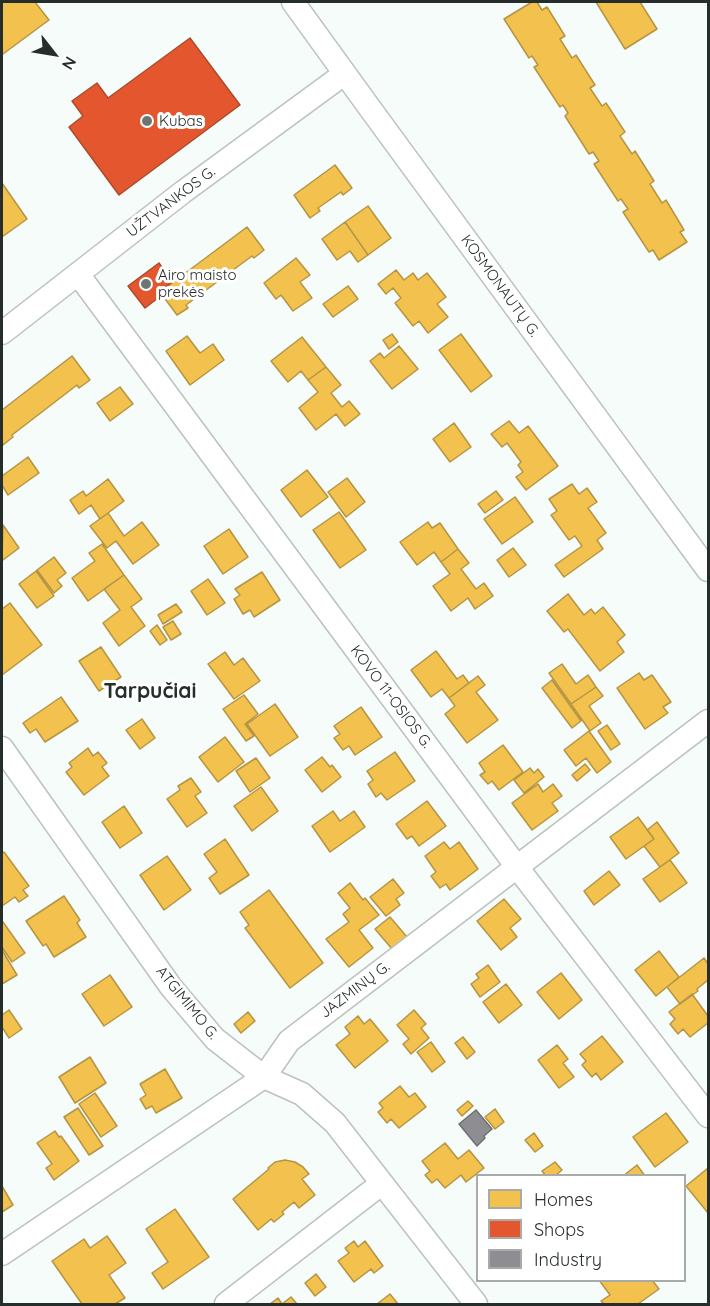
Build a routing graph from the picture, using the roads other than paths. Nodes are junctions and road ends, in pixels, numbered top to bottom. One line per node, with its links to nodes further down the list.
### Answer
1 (293, 2): 2 (street, KOSMONAUTŲ G.)
2 (344, 74): 3 (street, UŽTVANKOS G.); 5 (street, KOSMONAUTŲ G.)
3 (78, 274): 4 (street, UŽTVANKOS G.); 8 (street, KOVO 11-OSIOS G.)
4 (2, 333)
5 (708, 570)
6 (708, 721): 8 (street, JAZMINŲ G.)
7 (2, 748): 9 (street, ATGIMIMO G.)
8 (517, 867): 9 (street, JAZMINŲ G.); 10 (street, KOVO 11-OSIOS G.)
9 (264, 1077): 11 (street, ATGIMIMO G.); 12 (street, JAZMINŲ G.)
10 (708, 1116)
11 (381, 1184): 13 (street); 14 (street, ATGIMIMO G.)
12 (2, 1254)
13 (226, 1305)
14 (476, 1305)

